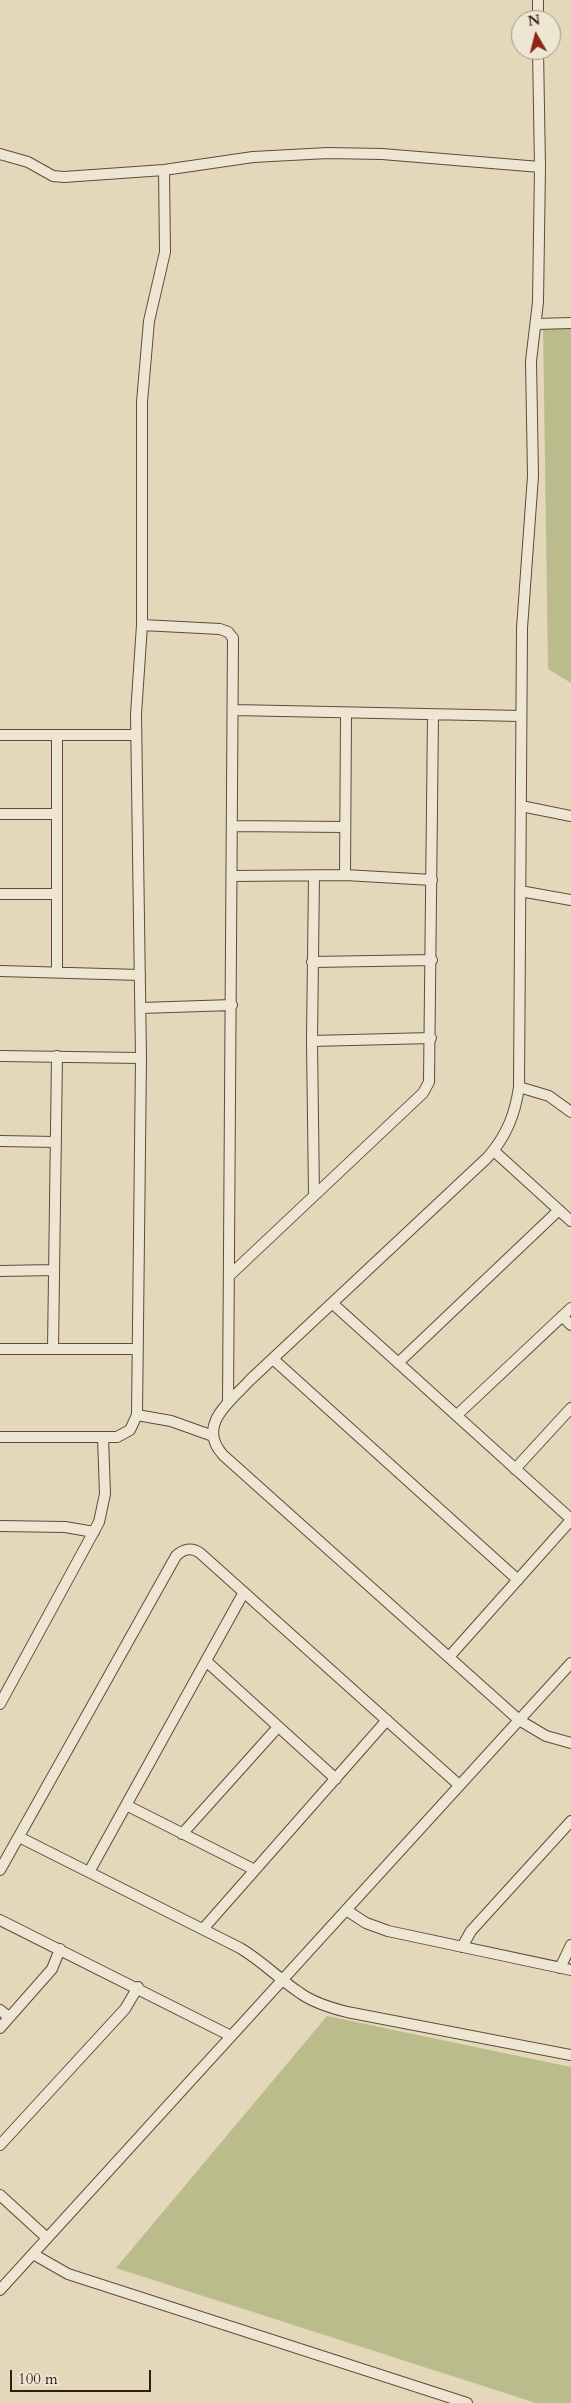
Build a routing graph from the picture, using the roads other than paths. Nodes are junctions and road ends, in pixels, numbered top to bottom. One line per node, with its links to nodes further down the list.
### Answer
1 (538, 60): 3 (street)
2 (0, 154): 4 (street)
3 (540, 167): 4 (street); 6 (street)
4 (164, 170): 7 (street)
5 (571, 323): 6 (street)
6 (536, 324): 11 (street)
7 (142, 625): 8 (street); 13 (street)
8 (234, 710): 9 (street); 19 (street)
9 (346, 713): 10 (street); 20 (street)
10 (433, 715): 11 (street); 24 (street)
11 (521, 716): 15 (street)
12 (57, 735): 13 (street); 14 (street); 17 (street)
13 (136, 735): 33 (street)
14 (0, 736)
15 (521, 806): 18 (street); 25 (street)
16 (0, 814): 17 (street)
17 (57, 814): 27 (street)
18 (571, 816)
19 (233, 826): 20 (street); 22 (street)
20 (345, 827): 21 (street)
21 (345, 875): 23 (street); 24 (street)
22 (233, 876): 23 (street); 34 (street)
23 (314, 877): 30 (street)
24 (432, 880): 29 (street)
25 (520, 891): 28 (street); 41 (street)
26 (0, 894): 27 (street)
27 (57, 894): 32 (street)
28 (571, 900)
29 (432, 960): 30 (street); 36 (street)
30 (312, 962): 37 (street)
31 (0, 971): 32 (street)
32 (57, 971): 33 (street)
33 (140, 974): 35 (street)
34 (232, 1005): 35 (street); 51 (street)
35 (141, 1008): 40 (street)
36 (431, 1038): 37 (street); 46 (street)
37 (312, 1042): 46 (street)
38 (0, 1056): 39 (street)
39 (57, 1056): 40 (street); 44 (street)
40 (141, 1058): 58 (street)
41 (519, 1086): 42 (street); 45 (street)
42 (571, 1112)
43 (0, 1141): 44 (street)
44 (56, 1142): 49 (street)
45 (494, 1151): 47 (street); 52 (street)
46 (314, 1195): 51 (street)
47 (559, 1210): 48 (street); 60 (street)
48 (571, 1221)
49 (54, 1270): 50 (street); 57 (street)
50 (0, 1271)
51 (229, 1276): 61 (street)
52 (332, 1303): 59 (street); 60 (street)
53 (571, 1308): 54 (street)
54 (562, 1316): 55 (street); 64 (street)
55 (571, 1325)
56 (0, 1349): 57 (street)
57 (53, 1349): 58 (street)
58 (137, 1350): 63 (street)
59 (273, 1359): 61 (street); 72 (street)
60 (398, 1363): 64 (street)
61 (228, 1403): 65 (street)
62 (571, 1408): 68 (street)
63 (137, 1414): 65 (street); 67 (street)
64 (456, 1416): 68 (street)
65 (213, 1436): 74 (street)
66 (0, 1437): 67 (street)
67 (104, 1437): 71 (street)
68 (515, 1469): 69 (street)
69 (571, 1520): 72 (street)
70 (0, 1526): 71 (street)
71 (94, 1532): 77 (street)
72 (518, 1580): 74 (street)
73 (244, 1592): 75 (street); 78 (street); 87 (street)
74 (449, 1657): 79 (street)
75 (206, 1661): 80 (street); 84 (street)
76 (571, 1663): 79 (street)
77 (0, 1704)
78 (387, 1720): 82 (street); 83 (street)
79 (519, 1720): 81 (street); 83 (street)
80 (278, 1726): 82 (street); 86 (street)
81 (571, 1743)
82 (336, 1779): 89 (street)
83 (460, 1785): 91 (street)
84 (126, 1805): 86 (street); 90 (street)
85 (570, 1823): 95 (street)
86 (182, 1834): 89 (street)
87 (19, 1837): 88 (street); 90 (street)
88 (0, 1870)
89 (255, 1870): 93 (street)
90 (89, 1872): 93 (street)
91 (346, 1910): 95 (street); 98 (street)
92 (0, 1920): 96 (street)
93 (203, 1929): 98 (street)
94 (571, 1945): 97 (street)
95 (462, 1947): 97 (street)
96 (60, 1949): 99 (street); 101 (street)
97 (566, 1969)
98 (283, 1979): 103 (street); 104 (street)
99 (138, 1987): 103 (street); 105 (street)
100 (0, 2010): 101 (street)
101 (10, 2017): 102 (street)
102 (0, 2028)
103 (231, 2036): 107 (street)
104 (571, 2056)
105 (1, 2141)
106 (0, 2195): 107 (street)
107 (47, 2238): 108 (street)
108 (33, 2254): 109 (street); 110 (street)
109 (0, 2290)
110 (467, 2403)

